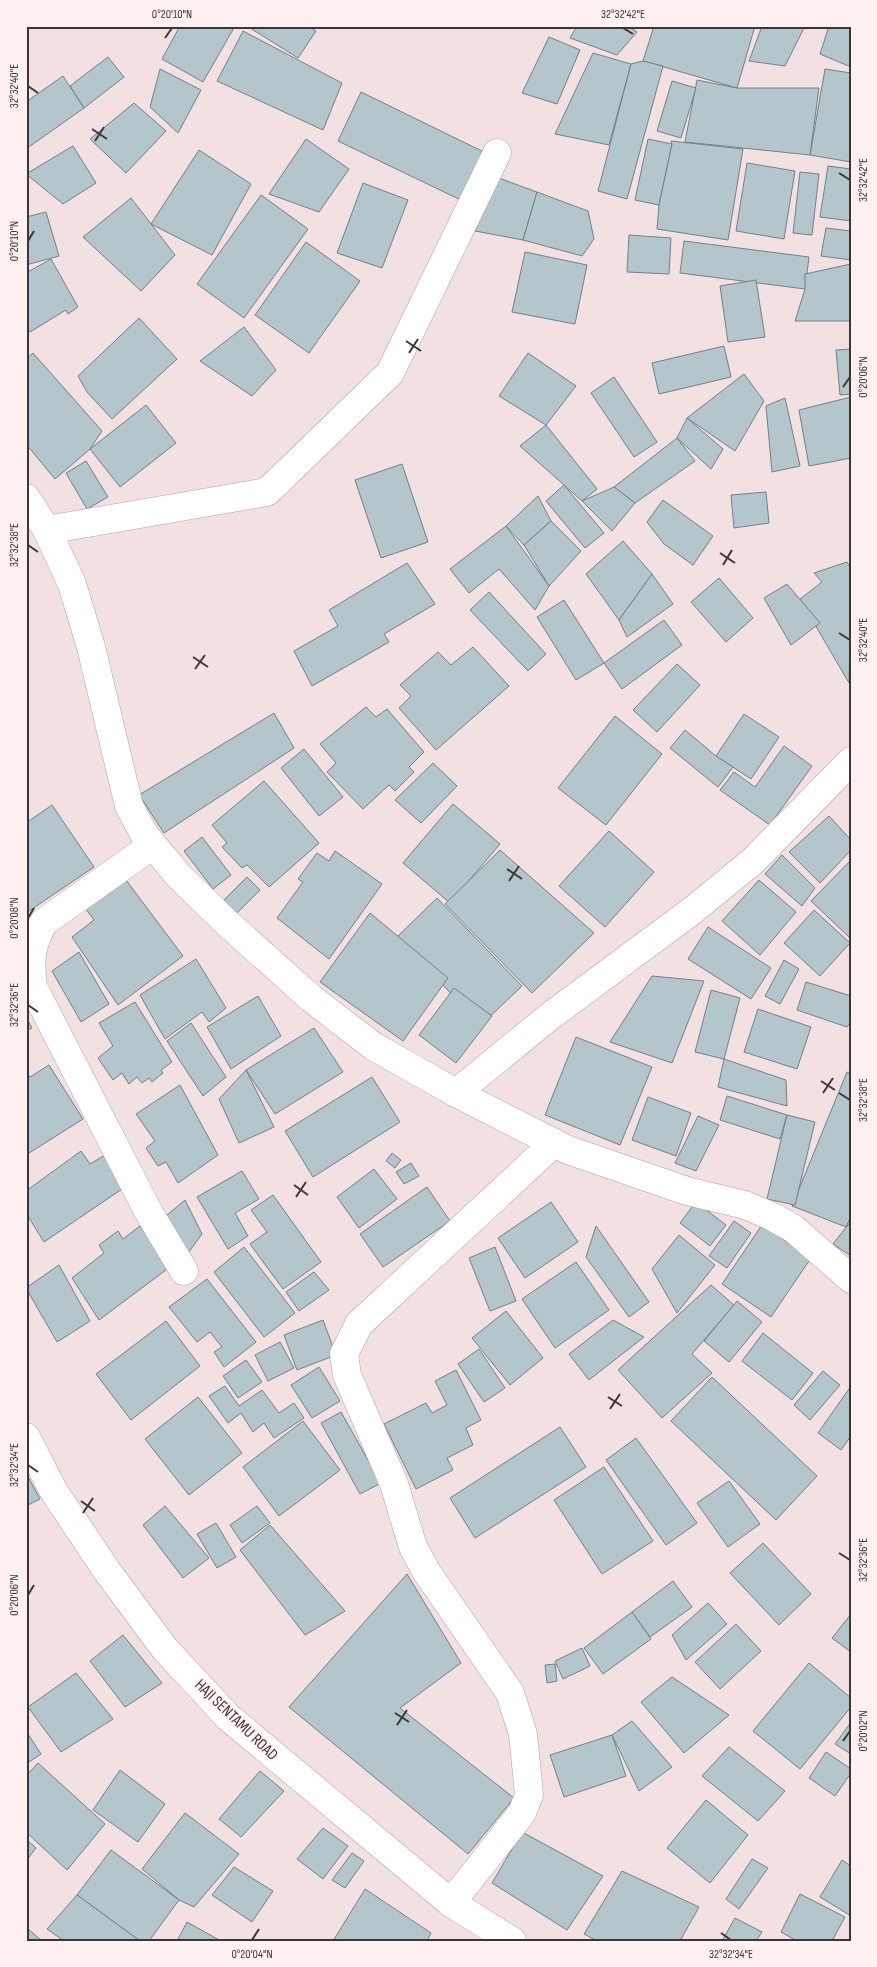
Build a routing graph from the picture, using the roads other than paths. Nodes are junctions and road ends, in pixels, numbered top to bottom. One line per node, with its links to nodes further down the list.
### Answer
1 (497, 153): 3 (street)
2 (26, 498): 3 (street)
3 (47, 530): 5 (street)
4 (851, 761): 6 (street)
5 (153, 845): 6 (street); 8 (street)
6 (456, 1093): 7 (street)
7 (554, 1143): 9 (street); 11 (street)
8 (184, 1271)
9 (851, 1279)
10 (26, 1437): 11 (street, HAJI SENTAMU ROAD)
11 (451, 1903): 12 (street, HAJI SENTAMU ROAD)
12 (512, 1941)

